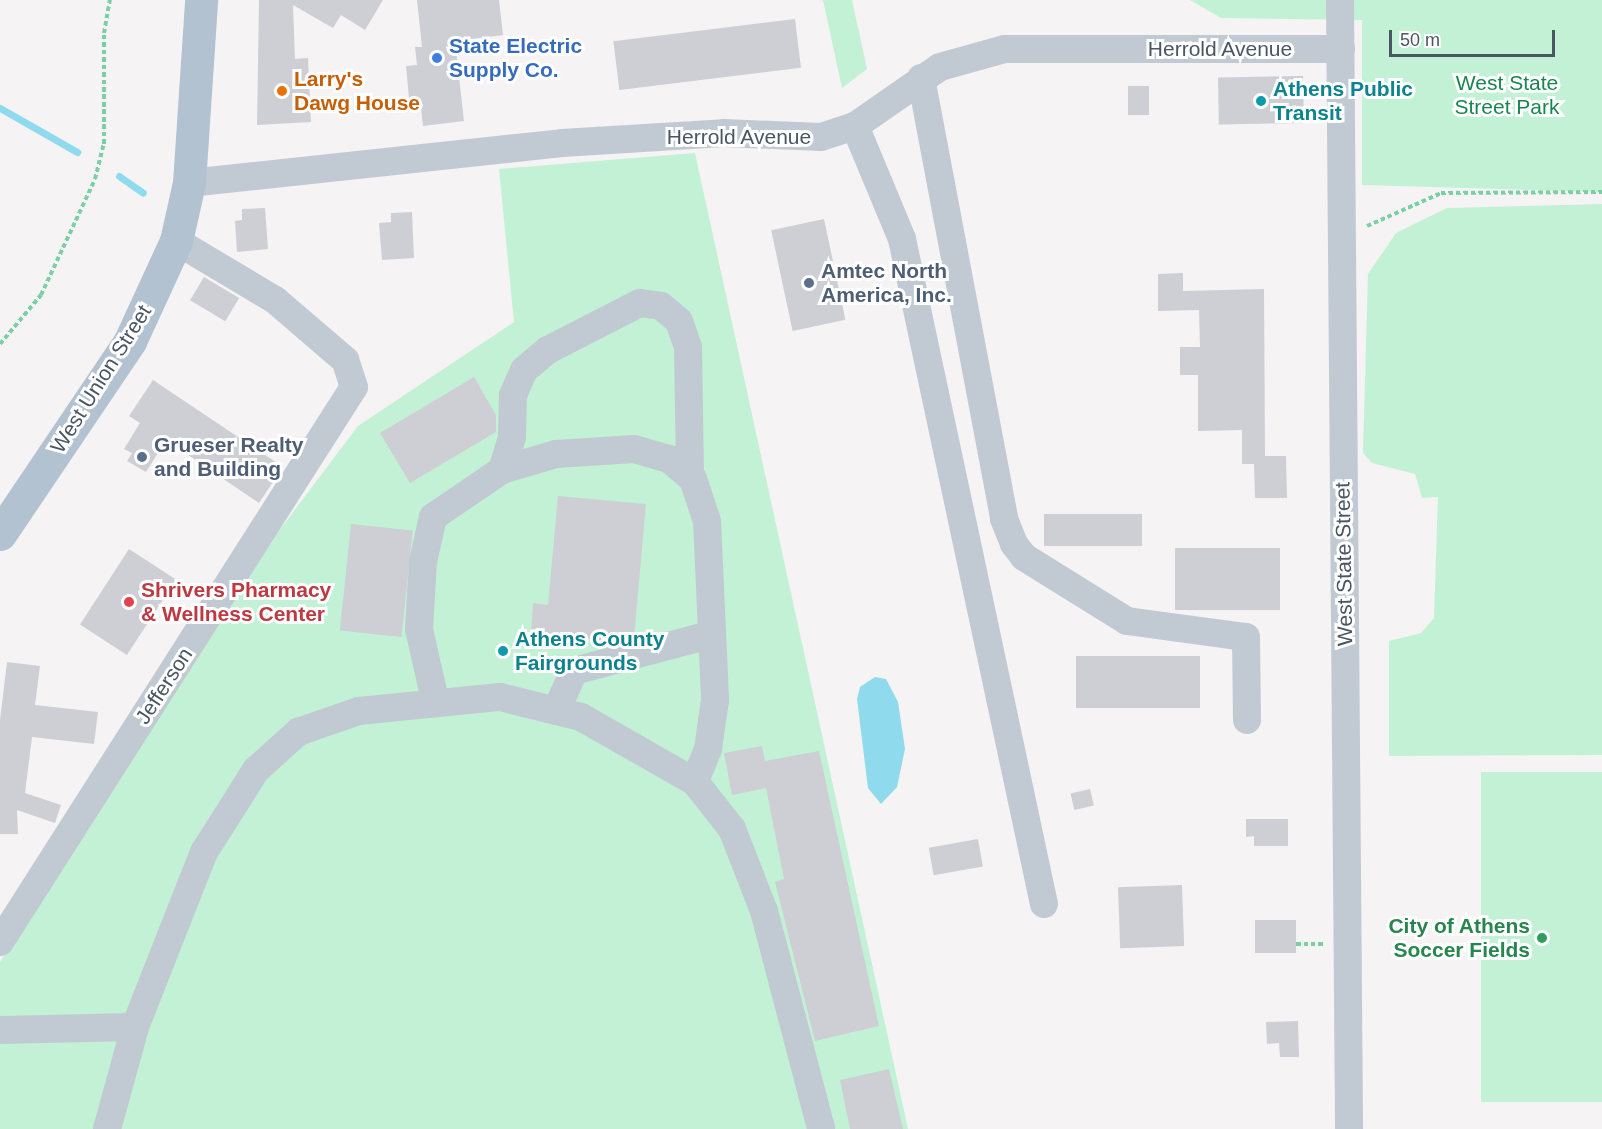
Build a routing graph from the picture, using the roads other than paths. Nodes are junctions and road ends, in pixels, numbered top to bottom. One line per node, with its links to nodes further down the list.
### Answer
1 (201, 0): 6 (main road, West Union Street)
2 (1340, 0): 3 (street, West State Street)
3 (1341, 49): 4 (street, Herrold Avenue); 22 (street, West State Street)
4 (921, 78): 5 (street, Herrold Avenue); 14 (street)
5 (855, 126): 6 (street, Herrold Avenue); 16 (street)
6 (189, 183): 7 (main road, West Union Street)
7 (176, 241): 10 (main road, West Union Street); 17 (street, Jefferson)
8 (502, 470): 9 (street); 9 (street); 12 (street)
9 (690, 476): 11 (street)
10 (0, 534)
11 (709, 635): 13 (street); 15 (street)
12 (435, 700): 13 (street); 18 (street)
13 (556, 711): 15 (street)
14 (1247, 720)
15 (694, 782): 21 (street)
16 (1044, 904)
17 (0, 942)
18 (135, 1027): 19 (street); 20 (street)
19 (0, 1030)
20 (107, 1129)
21 (821, 1129)
22 (1349, 1129)

